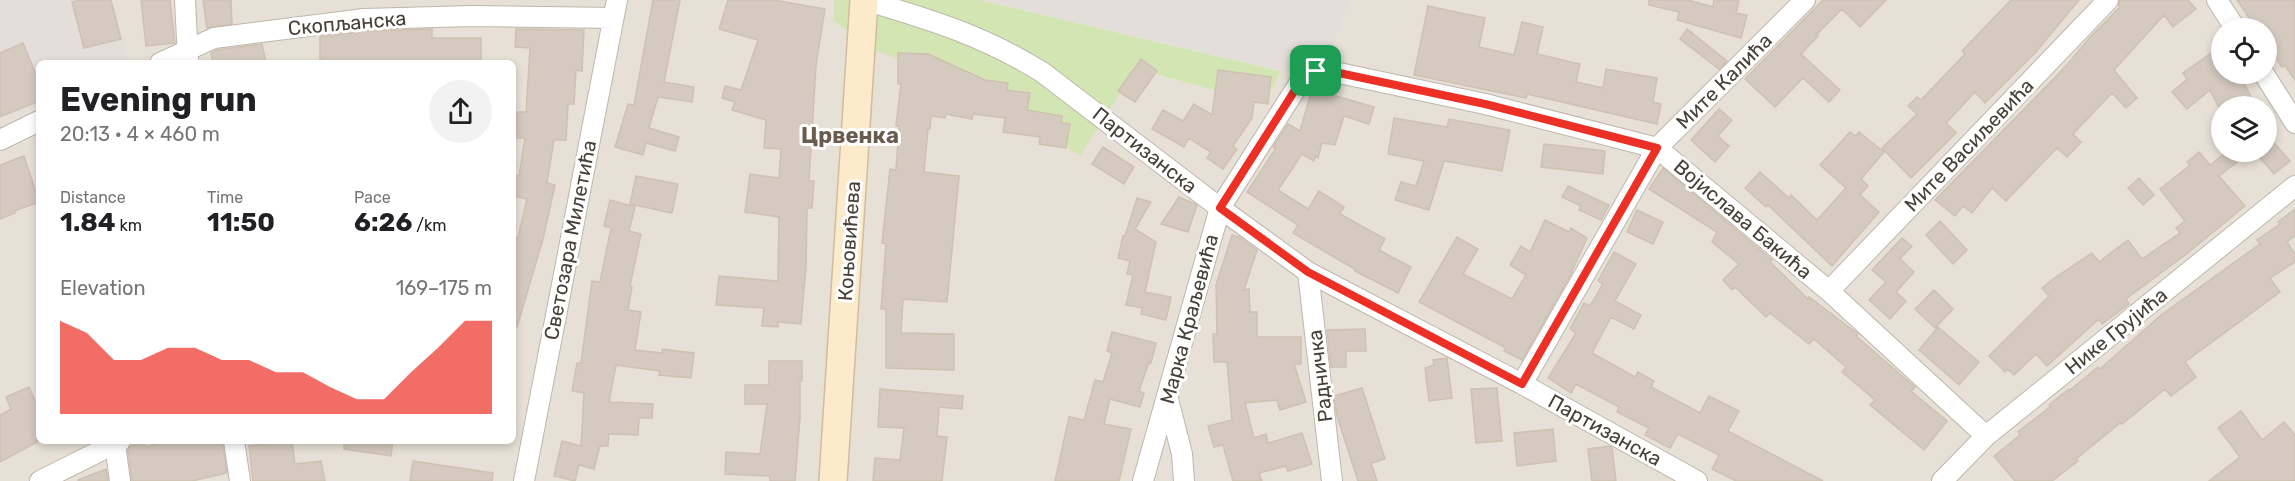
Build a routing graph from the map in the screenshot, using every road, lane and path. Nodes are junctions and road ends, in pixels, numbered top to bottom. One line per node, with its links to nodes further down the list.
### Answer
1 (184, 0): 8 (street)
2 (865, 0): 17 (street, Партизанска); 30 (main road, Коњовићева)
3 (1805, 0): 15 (street, Мите Калића)
4 (2108, 0): 19 (street, Мите Васиљевића)
5 (2217, 0): 7 (street)
6 (615, 9): 8 (street, Скопљанска); 29 (street, Светозара Милетића)
7 (2229, 18)
8 (188, 56): 9 (street, Скопљанска)
9 (172, 60)
10 (1309, 74): 15 (street, Војислава Бакића); 17 (street, Марка Краљевића)
11 (2270, 84): 13 (street)
12 (36, 122): 14 (street)
13 (2295, 123)
14 (0, 140)
15 (1657, 148): 19 (street, Војислава Бакића); 20 (street, Мите Калића)
16 (2295, 186): 22 (street, Нике Грујића)
17 (1220, 208): 18 (street, Партизанска); 21 (street, Марка Краљевића)
18 (1308, 272): 20 (street, Партизанска); 33 (street, Радничка)
19 (1829, 291): 22 (street, Војислава Бакића)
20 (1522, 384): 34 (street, Партизанска)
21 (1168, 398): 31 (street, Марка Краљевића); 32 (street)
22 (1986, 436): 35 (street, Нике Грујића)
23 (115, 444): 26 (street)
24 (117, 444): 27 (street)
25 (234, 444): 28 (street)
26 (39, 481)
27 (120, 481)
28 (240, 481)
29 (524, 481)
30 (833, 481)
31 (1143, 481)
32 (1184, 481)
33 (1332, 481)
34 (1697, 481)
35 (1942, 481)

